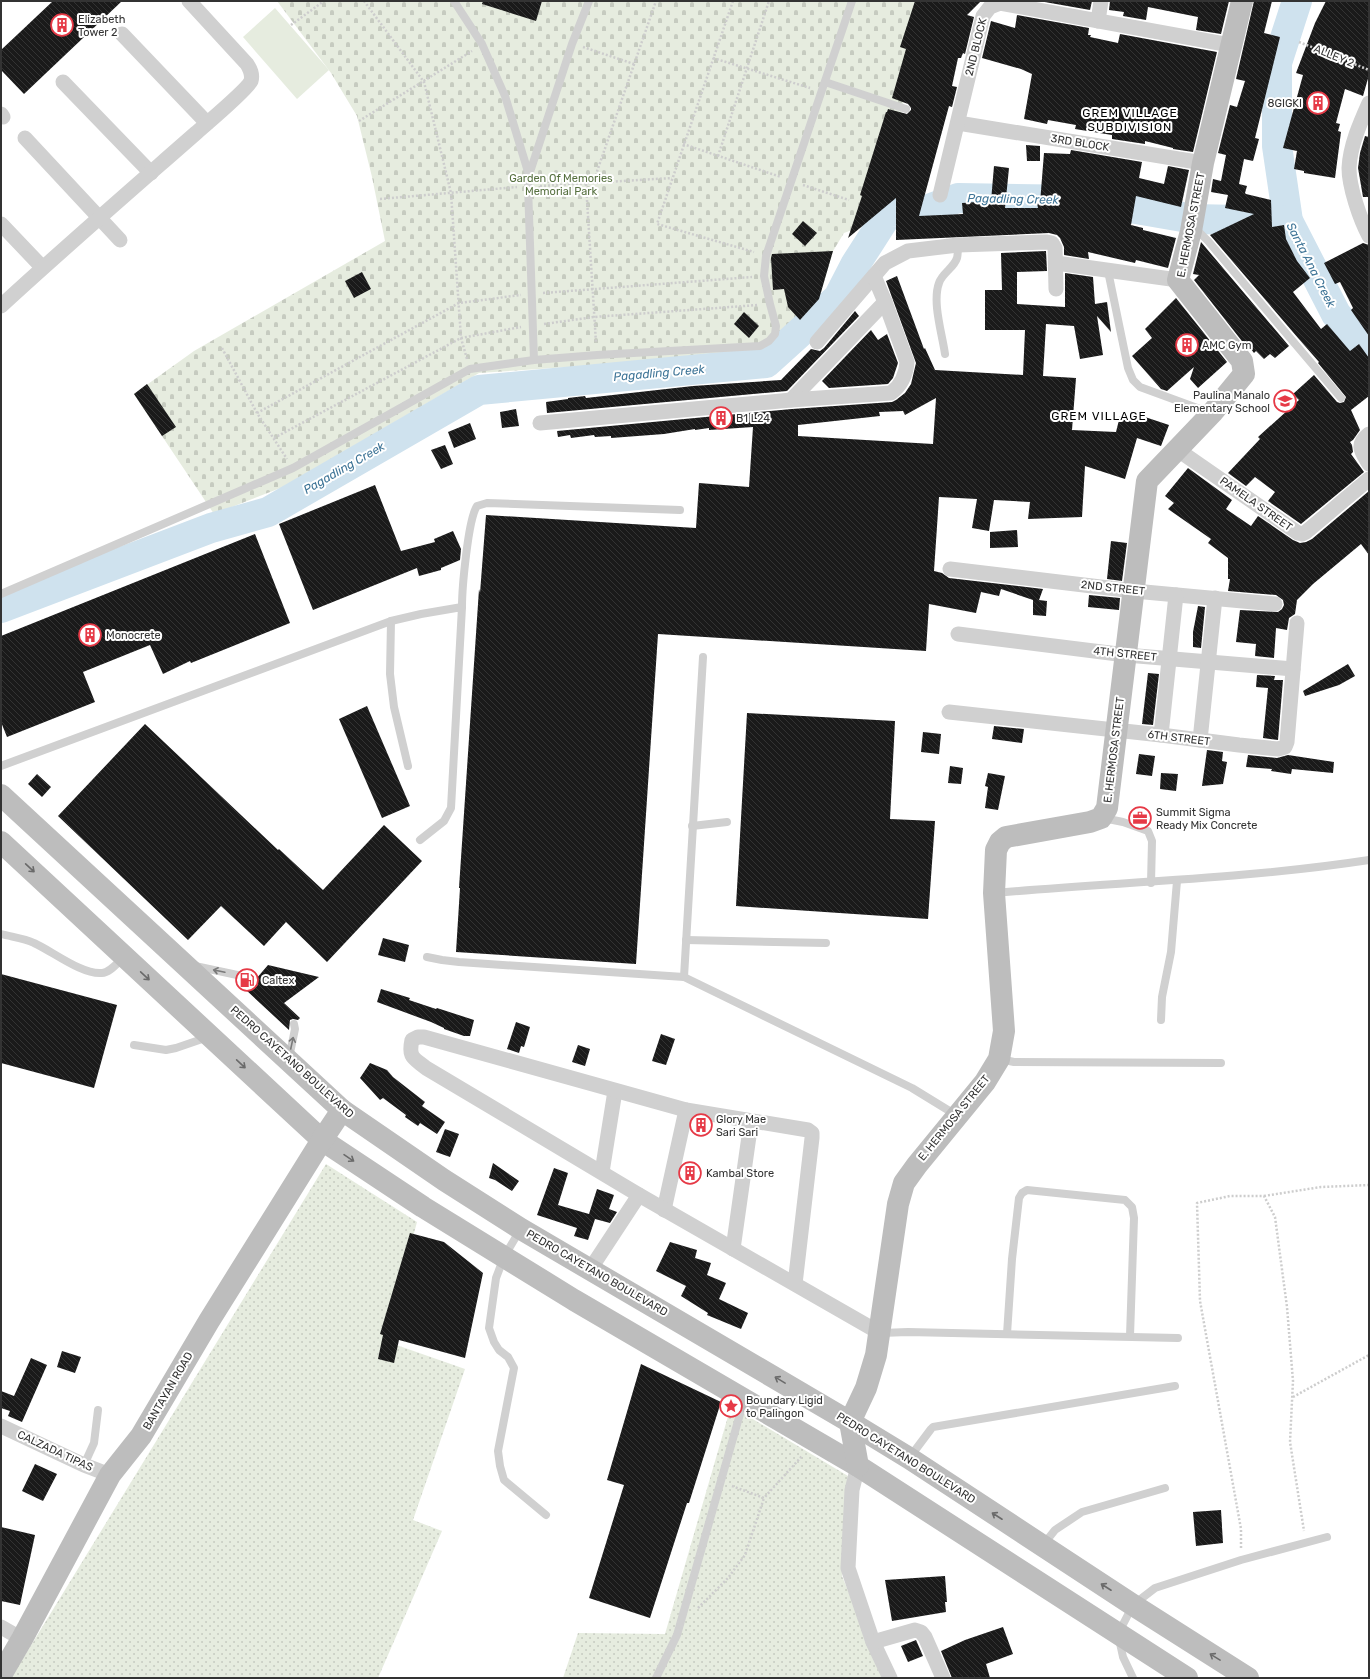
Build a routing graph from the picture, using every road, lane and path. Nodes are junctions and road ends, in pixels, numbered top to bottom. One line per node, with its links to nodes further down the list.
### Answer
1 (189, 1): 30 (street)
2 (324, 1): 13 (path)
3 (364, 1): 24 (path)
4 (454, 1): 16 (lane)
5 (589, 1): 17 (lane)
6 (656, 1): 20 (path)
7 (733, 1): 19 (path)
8 (769, 1): 21 (path)
9 (852, 1): 25 (lane)
10 (1101, 1): 12 (street)
11 (1242, 1): 18 (main road, E. HERMOSA STREET)
12 (1098, 21): 18 (street, 2ND BLOCK); 31 (street, 2ND BLOCK)
13 (291, 25)
14 (122, 34): 30 (street)
15 (1299, 42): 22 (path, ALLEY 2)
16 (482, 44): 24 (path); 37 (lane)
17 (572, 44): 20 (path); 37 (lane)
18 (1230, 45): 35 (main road, E. HERMOSA STREET)
19 (713, 58): 21 (path); 33 (path)
20 (634, 64): 39 (path)
21 (746, 69): 26 (path); 34 (path)
22 (1369, 70)
23 (63, 82): 36 (street)
24 (424, 82): 29 (path); 60 (path)
25 (825, 82): 26 (lane); 28 (lane)
26 (822, 92): 38 (lane)
27 (1369, 103): 46 (street)
28 (906, 109)
29 (359, 121)
30 (207, 123): 36 (street)
31 (958, 123): 35 (street, 3RD BLOCK); 41 (street, 2ND BLOCK)
32 (25, 138): 43 (street)
33 (683, 144): 34 (path); 49 (path)
34 (718, 156): 38 (path)
35 (1202, 163): 44 (main road, E. HERMOSA STREET)
36 (151, 173): 43 (street)
37 (529, 175): 58 (lane)
38 (793, 181): 42 (path); 49 (lane)
39 (593, 183)
40 (586, 184): 56 (path)
41 (940, 195)
42 (849, 200)
43 (100, 218): 47 (street); 51 (street)
44 (1192, 222): 55 (main road, E. HERMOSA STREET); 72 (lane)
45 (1, 224): 51 (street)
46 (1369, 236)
47 (120, 240)
48 (958, 245): 50 (street); 54 (street); 69 (lane)
49 (766, 256): 53 (lane)
50 (1056, 263): 52 (street); 57 (street)
51 (42, 267): 62 (street)
52 (1108, 271): 55 (street); 75 (lane)
53 (764, 276): 56 (path); 61 (lane)
54 (874, 276): 59 (street); 66 (street)
55 (1178, 280): 75 (main road, E. HERMOSA STREET)
56 (592, 289): 58 (path); 63 (path)
57 (1056, 290)
58 (532, 294): 60 (path); 64 (lane)
59 (885, 302): 73 (street); 73 (street)
60 (458, 303): 65 (path); 74 (path)
61 (770, 304): 63 (path); 68 (lane)
62 (1, 306)
63 (594, 317): 64 (path); 68 (path)
64 (532, 325): 65 (path); 70 (lane)
65 (461, 338): 71 (path); 78 (path)
66 (817, 342)
67 (222, 348): 74 (path)
68 (597, 354): 70 (lane)
69 (945, 354)
70 (534, 360): 71 (lane)
71 (470, 369): 81 (lane)
72 (1341, 398)
73 (792, 400): 76 (street)
74 (258, 413): 78 (path)
75 (1212, 413): 79 (main road, E. HERMOSA STREET)
76 (540, 422)
77 (1369, 434): 80 (street)
78 (274, 438): 81 (path)
79 (1178, 450): 82 (street, PAMELA STREET); 85 (main road, E. HERMOSA STREET)
80 (1369, 464)
81 (293, 468): 86 (lane)
82 (1369, 479)
83 (680, 510): 90 (lane)
84 (950, 569): 85 (street, 2ND STREET)
85 (1134, 591): 87 (street, 2ND STREET); 94 (main road, E. HERMOSA STREET)
86 (1, 594)
87 (1176, 595): 88 (street, 2ND STREET); 96 (street)
88 (1215, 598): 89 (street, 2ND STREET); 97 (street)
89 (1275, 604)
90 (462, 607): 91 (lane); 109 (lane)
91 (391, 621): 103 (lane); 104 (lane)
92 (1297, 623): 98 (street, 6TH STREET)
93 (958, 634): 94 (street, 4TH STREET)
94 (1126, 655): 96 (street, 4TH STREET); 100 (main road, E. HERMOSA STREET)
95 (703, 657): 108 (lane)
96 (1169, 658): 97 (street, 4TH STREET); 101 (street)
97 (1209, 662): 98 (street, 4TH STREET); 102 (street)
98 (1293, 669): 102 (street, 6TH STREET)
99 (949, 712): 100 (street, 6TH STREET)
100 (1116, 730): 101 (street, 6TH STREET); 106 (main road, E. HERMOSA STREET)
101 (1161, 735): 102 (street, 6TH STREET)
102 (1200, 740)
103 (1, 766)
104 (408, 766)
105 (1, 795): 120 (main road, PEDRO CAYETANO BOULEVARD)
106 (1101, 818): 113 (lane); 114 (main road, E. HERMOSA STREET)
107 (727, 822): 108 (lane)
108 (692, 826): 116 (lane)
109 (420, 840)
110 (1, 842): 118 (main road, one-way to 118)
111 (1369, 860): 112 (lane)
112 (1177, 881): 113 (lane); 123 (lane)
113 (1151, 883): 114 (lane)
114 (994, 893): 127 (main road, E. HERMOSA STREET)
115 (1, 934): 118 (lane)
116 (686, 940): 117 (lane); 121 (lane)
117 (826, 942)
118 (125, 956): 125 (main road, one-way to 125)
119 (427, 957): 121 (lane)
120 (182, 963): 122 (lane, one-way to 120); 128 (main road, PEDRO CAYETANO BOULEVARD)
121 (684, 977): 133 (lane)
122 (253, 982)
123 (1161, 1020)
124 (294, 1024): 128 (lane, one-way to 124)
125 (210, 1036): 126 (lane); 135 (main road, one-way to 135)
126 (134, 1045)
127 (999, 1059): 129 (lane); 133 (main road, E. HERMOSA STREET)
128 (288, 1061): 131 (main road, PEDRO CAYETANO BOULEVARD)
129 (1221, 1063)
130 (615, 1091): 132 (street); 136 (street); 136 (street)
131 (342, 1110): 135 (main road, BANTAYAN ROAD); 141 (main road, PEDRO CAYETANO BOULEVARD)
132 (686, 1110): 134 (street); 140 (street)
133 (958, 1116): 146 (main road, E. HERMOSA STREET)
134 (751, 1122): 142 (street); 145 (street)
135 (322, 1140): 143 (main road, one-way to 143); 161 (main road, BANTAYAN ROAD)
136 (602, 1172): 138 (street)
137 (1369, 1185): 139 (path)
138 (639, 1195): 140 (street); 144 (street)
139 (1264, 1196): 152 (path); 169 (path)
140 (664, 1210): 142 (street)
141 (521, 1229): 143 (lane); 144 (main road, PEDRO CAYETANO BOULEVARD)
142 (733, 1249): 145 (street)
143 (504, 1257): 153 (main road); 165 (lane)
144 (591, 1268): 155 (main road, PEDRO CAYETANO BOULEVARD, one-way to 144)
145 (795, 1284): 146 (street)
146 (880, 1333): 147 (lane); 155 (main road, E. HERMOSA STREET)
147 (1007, 1334): 148 (lane); 148 (lane)
148 (1130, 1336): 149 (lane)
149 (1178, 1338)
150 (1369, 1355): 152 (path)
151 (1175, 1386): 158 (lane)
152 (1293, 1397): 167 (path)
153 (745, 1400): 160 (main road); 162 (lane)
154 (98, 1410): 159 (lane)
155 (850, 1422): 158 (main road, PEDRO CAYETANO BOULEVARD); 160 (main road)
156 (1, 1426): 159 (street, CALZADA TIPAS)
157 (807, 1451): 164 (path)
158 (909, 1458): 168 (main road, PEDRO CAYETANO BOULEVARD, one-way to 158)
159 (84, 1465): 161 (street, CALZADA TIPAS)
160 (858, 1466): 173 (main road); 175 (street)
161 (110, 1475): 174 (main road, BANTAYAN ROAD)
162 (720, 1481): 164 (path); 171 (lane)
163 (1165, 1488): 168 (lane)
164 (764, 1498): 171 (path)
165 (546, 1515)
166 (1327, 1537): 167 (lane)
167 (1305, 1542): 169 (lane)
168 (1043, 1546): 170 (main road, PEDRO CAYETANO BOULEVARD, one-way to 168)
169 (1241, 1560): 170 (lane)
170 (1133, 1605): 173 (lane); 182 (main road, PEDRO CAYETANO BOULEVARD, one-way to 170)
171 (682, 1619): 177 (lane)
172 (1, 1627): 174 (street)
173 (1118, 1634): 180 (lane); 181 (main road)
174 (22, 1639): 176 (main road, BANTAYAN ROAD)
175 (873, 1642): 178 (street); 179 (street)
176 (3, 1667)
177 (656, 1678)
178 (890, 1678)
179 (942, 1678)
180 (1133, 1678)
181 (1187, 1678)
182 (1248, 1678)

